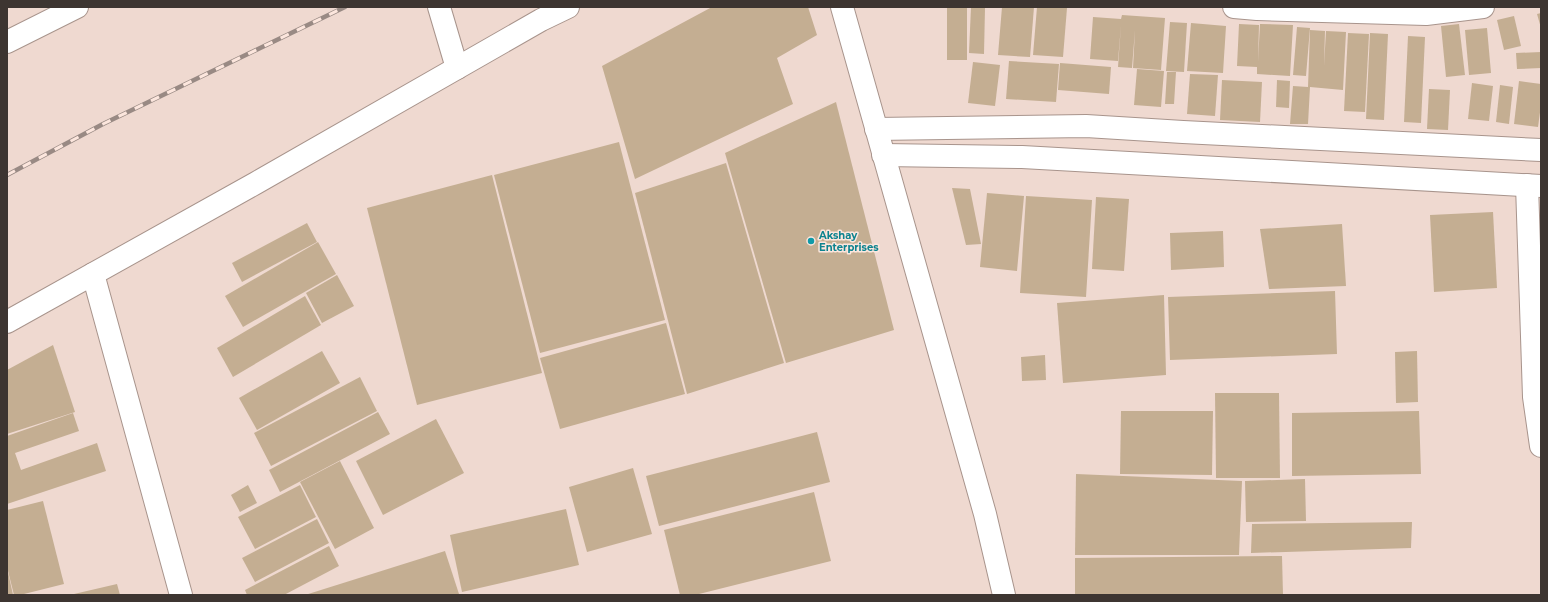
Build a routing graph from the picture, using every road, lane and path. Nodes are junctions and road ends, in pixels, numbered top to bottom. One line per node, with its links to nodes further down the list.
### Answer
1 (77, 7): 7 (street)
2 (439, 7): 8 (street)
3 (568, 7): 8 (street)
4 (842, 7): 9 (street)
5 (1234, 7): 6 (street)
6 (1483, 7)
7 (7, 42)
8 (457, 68): 13 (street)
9 (876, 129): 10 (street); 11 (street)
10 (1541, 150)
11 (883, 155): 12 (street); 17 (street)
12 (1534, 186): 15 (street)
13 (93, 274): 14 (street); 16 (street)
14 (7, 322)
15 (1541, 446)
16 (181, 595)
17 (1004, 595)

